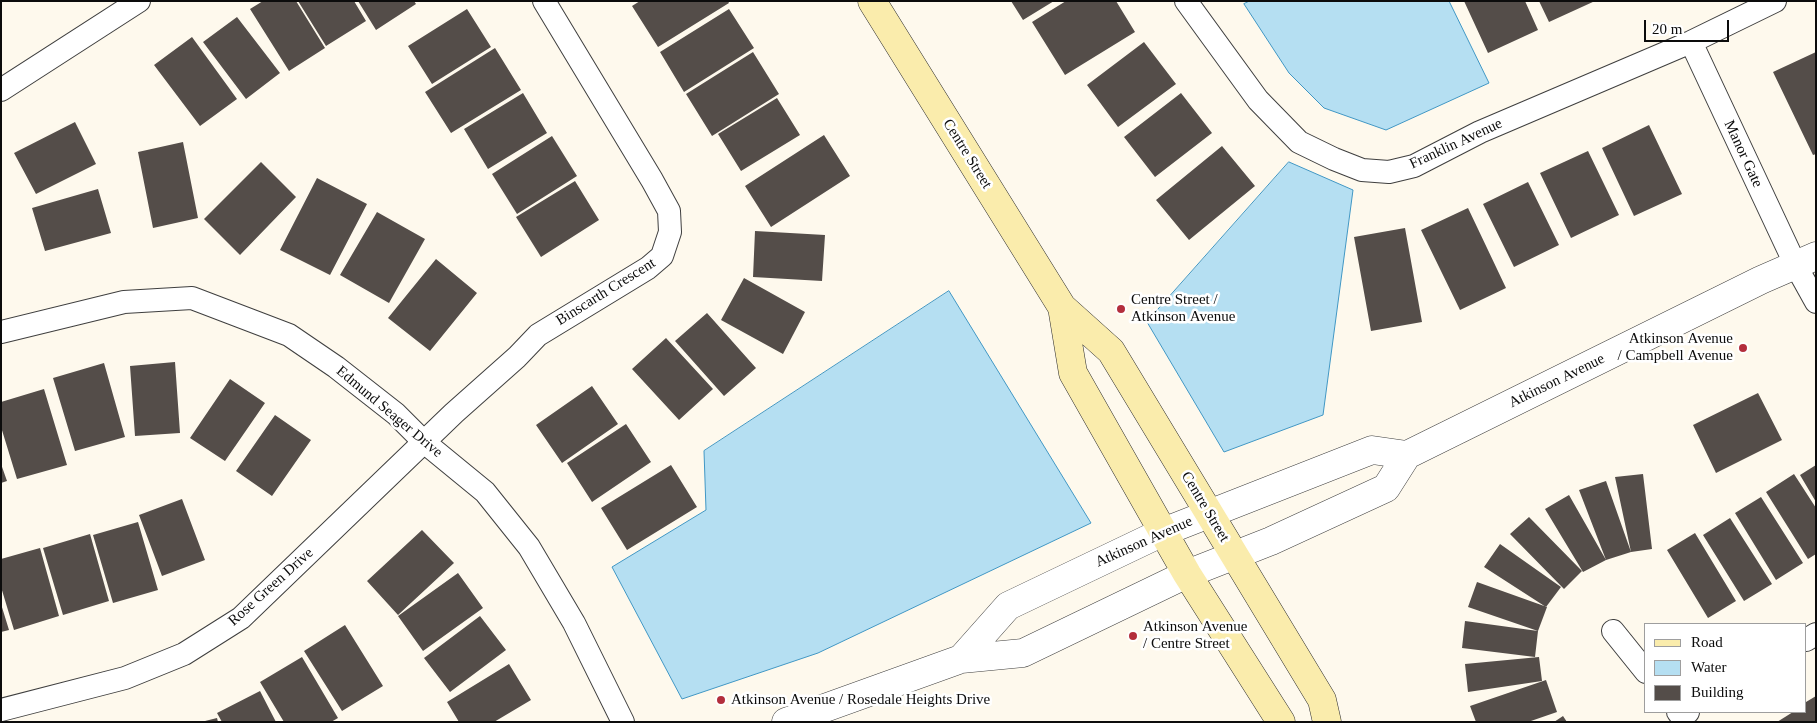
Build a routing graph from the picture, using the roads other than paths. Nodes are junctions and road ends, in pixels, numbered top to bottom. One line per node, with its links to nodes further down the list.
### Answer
1 (139, 1): 7 (street)
2 (544, 1): 12 (street, Binscarth Crescent)
3 (872, 1): 10 (main road, Centre Street)
4 (1186, 1): 6 (street, Franklin Avenue)
5 (1775, 1): 6 (street, Franklin Avenue)
6 (1691, 42): 8 (street, Manor Gate)
7 (1, 90)
8 (1806, 261): 9 (street, Manor Gate); 13 (street, Atkinson Avenue)
9 (1816, 302)
10 (1062, 307): 14 (main road, Centre Street); 15 (main road, Centre Street)
11 (1, 332): 12 (street, Edmund Seager Drive)
12 (424, 442): 21 (street, Rose Green Drive); 22 (street, Edmund Seager Drive)
13 (1407, 455): 14 (street, Atkinson Avenue); 16 (street, Atkinson Avenue)
14 (1209, 514): 15 (street, Atkinson Avenue); 16 (main road, Centre Street)
15 (1163, 532): 17 (main road, Centre Street); 19 (street, Atkinson Avenue)
16 (1235, 556): 17 (street, Atkinson Avenue); 25 (main road, Centre Street)
17 (1187, 574): 19 (street, Atkinson Avenue); 24 (main road, Centre Street)
18 (1612, 631): 20 (street)
19 (961, 659): 23 (street, Atkinson Avenue)
20 (1644, 670)
21 (1, 710)
22 (623, 722)
23 (786, 722)
24 (1281, 722)
25 (1327, 722)

